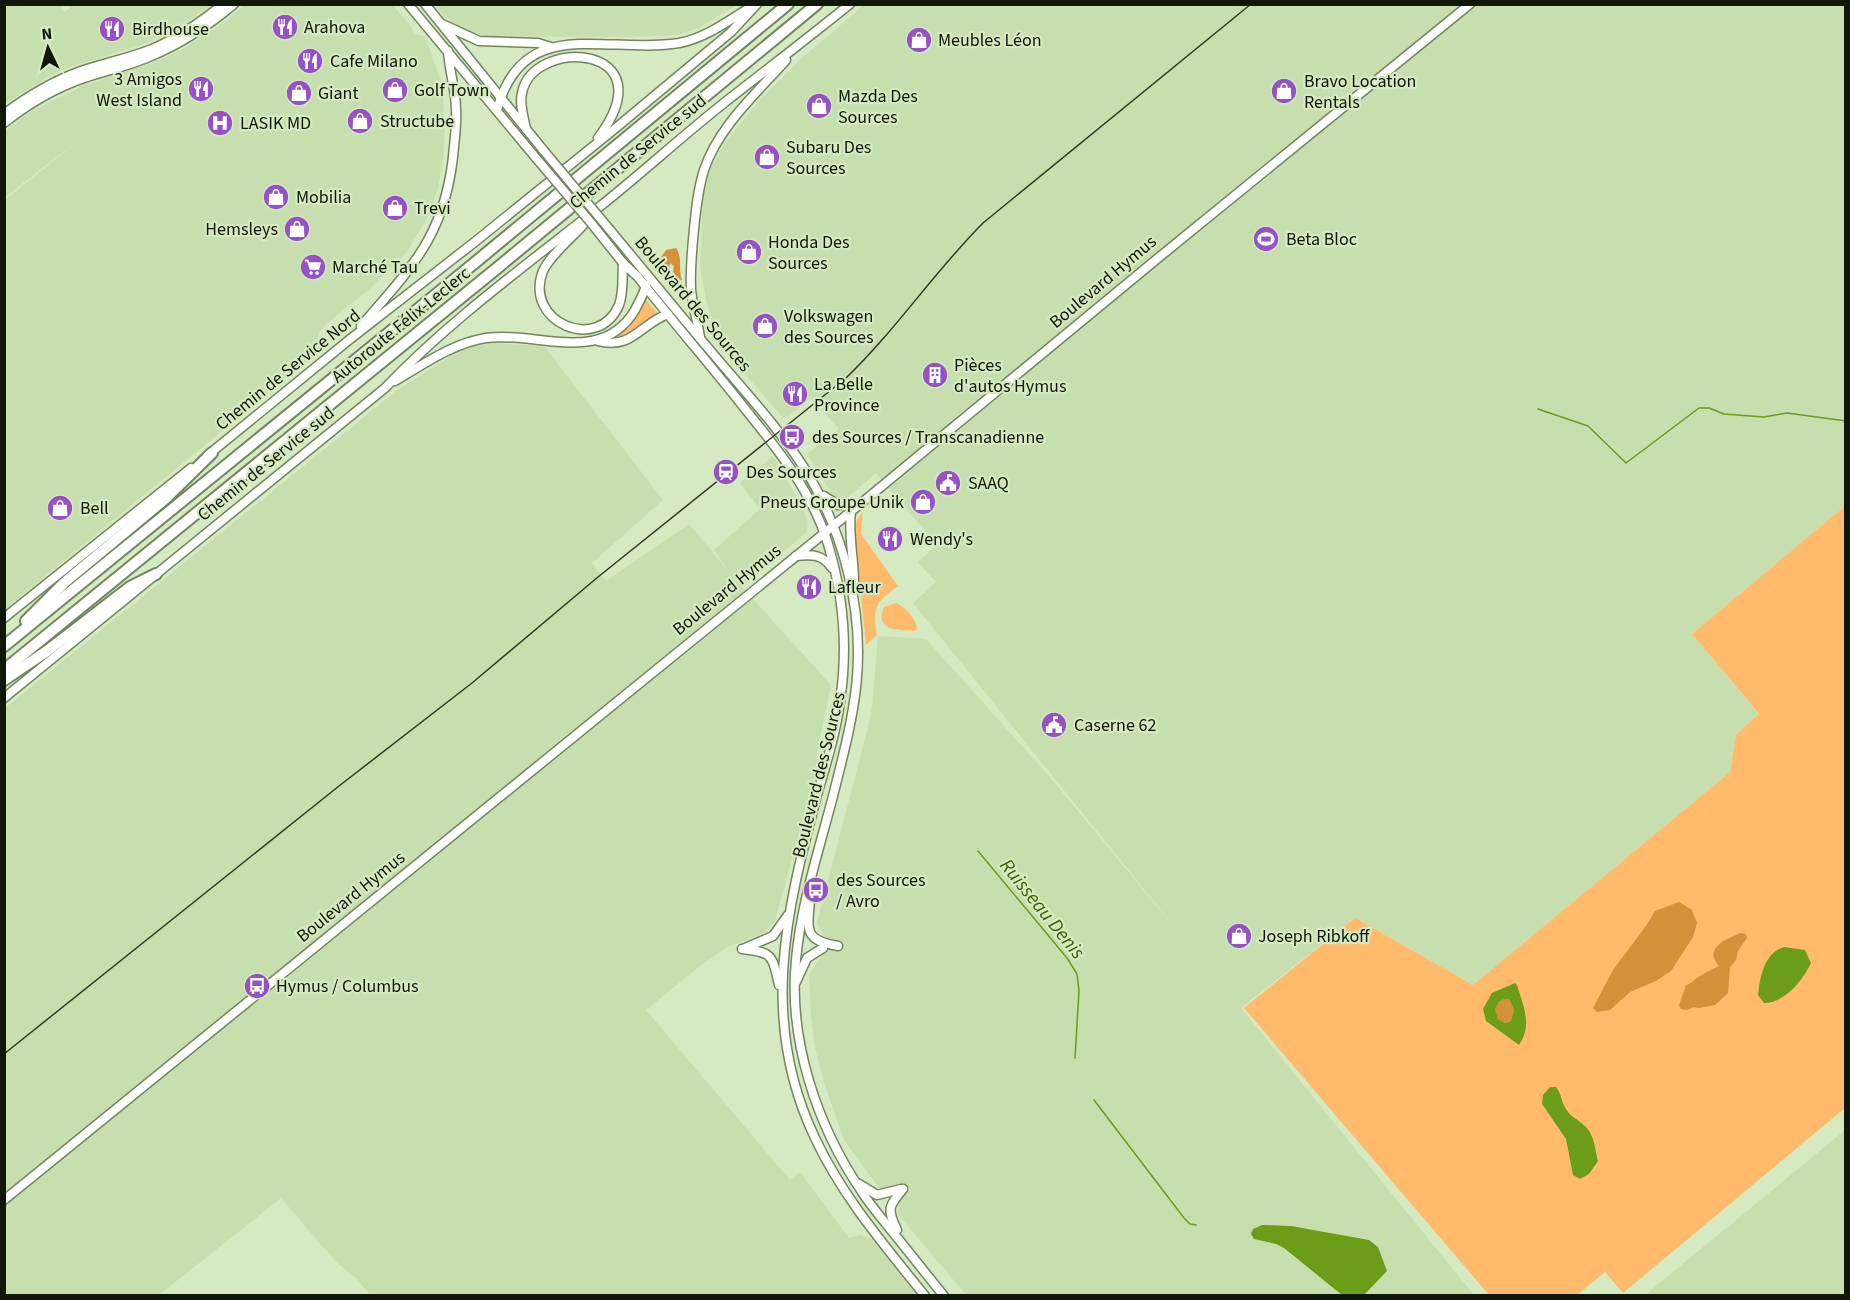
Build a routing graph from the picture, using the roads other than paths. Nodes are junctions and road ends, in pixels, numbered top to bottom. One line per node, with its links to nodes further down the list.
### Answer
1 (223, 4): 16 (main road)
2 (234, 4): 17 (main road)
3 (408, 4): 13 (main road, Boulevard des Sources)
4 (425, 4): 10 (main road, Boulevard des Sources)
5 (756, 4): 11 (main road); 19 (main road)
6 (788, 4): 40 (highway, Autoroute Félix-Leclerc)
7 (817, 4): 41 (highway, Autoroute Félix-Leclerc)
8 (850, 4): 12 (main road)
9 (1470, 4): 31 (main road, Boulevard Hymus)
10 (440, 23): 11 (main road); 14 (main road, Boulevard des Sources)
11 (551, 47): 14 (main road)
12 (796, 48): 20 (main road, Chemin de Service sud); 25 (main road)
13 (448, 51): 15 (main road, Boulevard des Sources); 26 (main road)
14 (500, 98): 15 (main road); 18 (main road, Boulevard des Sources)
15 (497, 110): 21 (main road, Boulevard des Sources, bridge)
16 (4, 114)
17 (4, 123)
18 (526, 129): 19 (main road); 22 (main road, Boulevard des Sources, bridge)
19 (591, 147): 26 (main road, Chemin de Service Nord)
20 (598, 208): 21 (main road); 28 (main road, Chemin de Service sud)
21 (623, 263): 23 (main road, Boulevard des Sources)
22 (648, 276): 23 (main road); 25 (main road, Boulevard des Sources)
23 (646, 288): 24 (main road, Boulevard des Sources); 27 (main road)
24 (668, 314): 27 (main road); 34 (main road, Boulevard des Sources)
25 (700, 339): 30 (main road, Boulevard des Sources)
26 (349, 340): 29 (main road, Chemin de Service Nord)
27 (598, 340): 28 (main road)
28 (385, 388): 37 (main road, Chemin de Service sud)
29 (212, 453): 39 (main road, Chemin de Service Nord); 40 (highway)
30 (820, 494): 31 (main road); 33 (main road, Boulevard des Sources)
31 (859, 505): 32 (main road, Boulevard Hymus)
32 (851, 511): 33 (main road, Boulevard Hymus); 38 (main road)
33 (834, 525): 34 (main road, Boulevard Hymus); 38 (main road, Boulevard des Sources)
34 (824, 532): 35 (main road, Boulevard Hymus); 36 (main road, Boulevard des Sources)
35 (796, 556): 36 (main road); 51 (main road, Boulevard Hymus)
36 (835, 572): 45 (main road, Boulevard des Sources)
37 (156, 574): 42 (highway); 43 (main road, Chemin de Service sud)
38 (854, 601): 44 (main road, Boulevard des Sources)
39 (4, 618)
40 (4, 644)
41 (4, 670)
42 (4, 680)
43 (4, 699)
44 (815, 864): 46 (main road); 48 (main road, Boulevard des Sources)
45 (790, 912): 49 (main road, Boulevard des Sources); 49 (main road)
46 (838, 946)
47 (823, 948): 48 (main road)
48 (795, 985): 50 (main road, Boulevard des Sources)
49 (782, 997): 53 (main road, Boulevard des Sources)
50 (854, 1180): 52 (main road, Boulevard des Sources); 52 (main road)
51 (4, 1200)
52 (904, 1246): 54 (main road, Boulevard des Sources)
53 (925, 1296)
54 (944, 1296)

